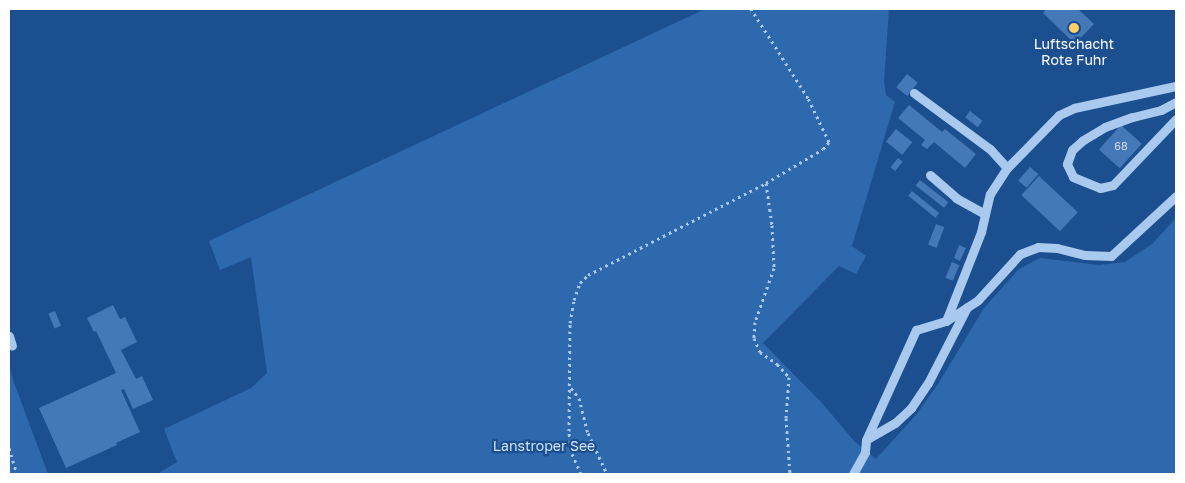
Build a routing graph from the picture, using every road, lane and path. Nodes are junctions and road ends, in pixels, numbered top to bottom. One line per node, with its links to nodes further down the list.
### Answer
1 (751, 9): 8 (path)
2 (1176, 86): 6 (lane)
3 (914, 93): 6 (lane)
4 (1176, 102): 5 (lane)
5 (1176, 118)
6 (1007, 168): 10 (lane)
7 (930, 175): 10 (lane)
8 (766, 183): 15 (path); 21 (path)
9 (1176, 196): 11 (lane)
10 (985, 214): 12 (lane)
11 (967, 307): 12 (lane); 16 (lane)
12 (946, 321): 16 (lane)
13 (9, 336): 14 (lane)
14 (12, 346)
15 (571, 387): 19 (path); 20 (path)
16 (866, 440): 22 (lane)
17 (9, 448): 18 (path)
18 (17, 474)
19 (581, 474)
20 (607, 474)
21 (790, 474)
22 (852, 474)

